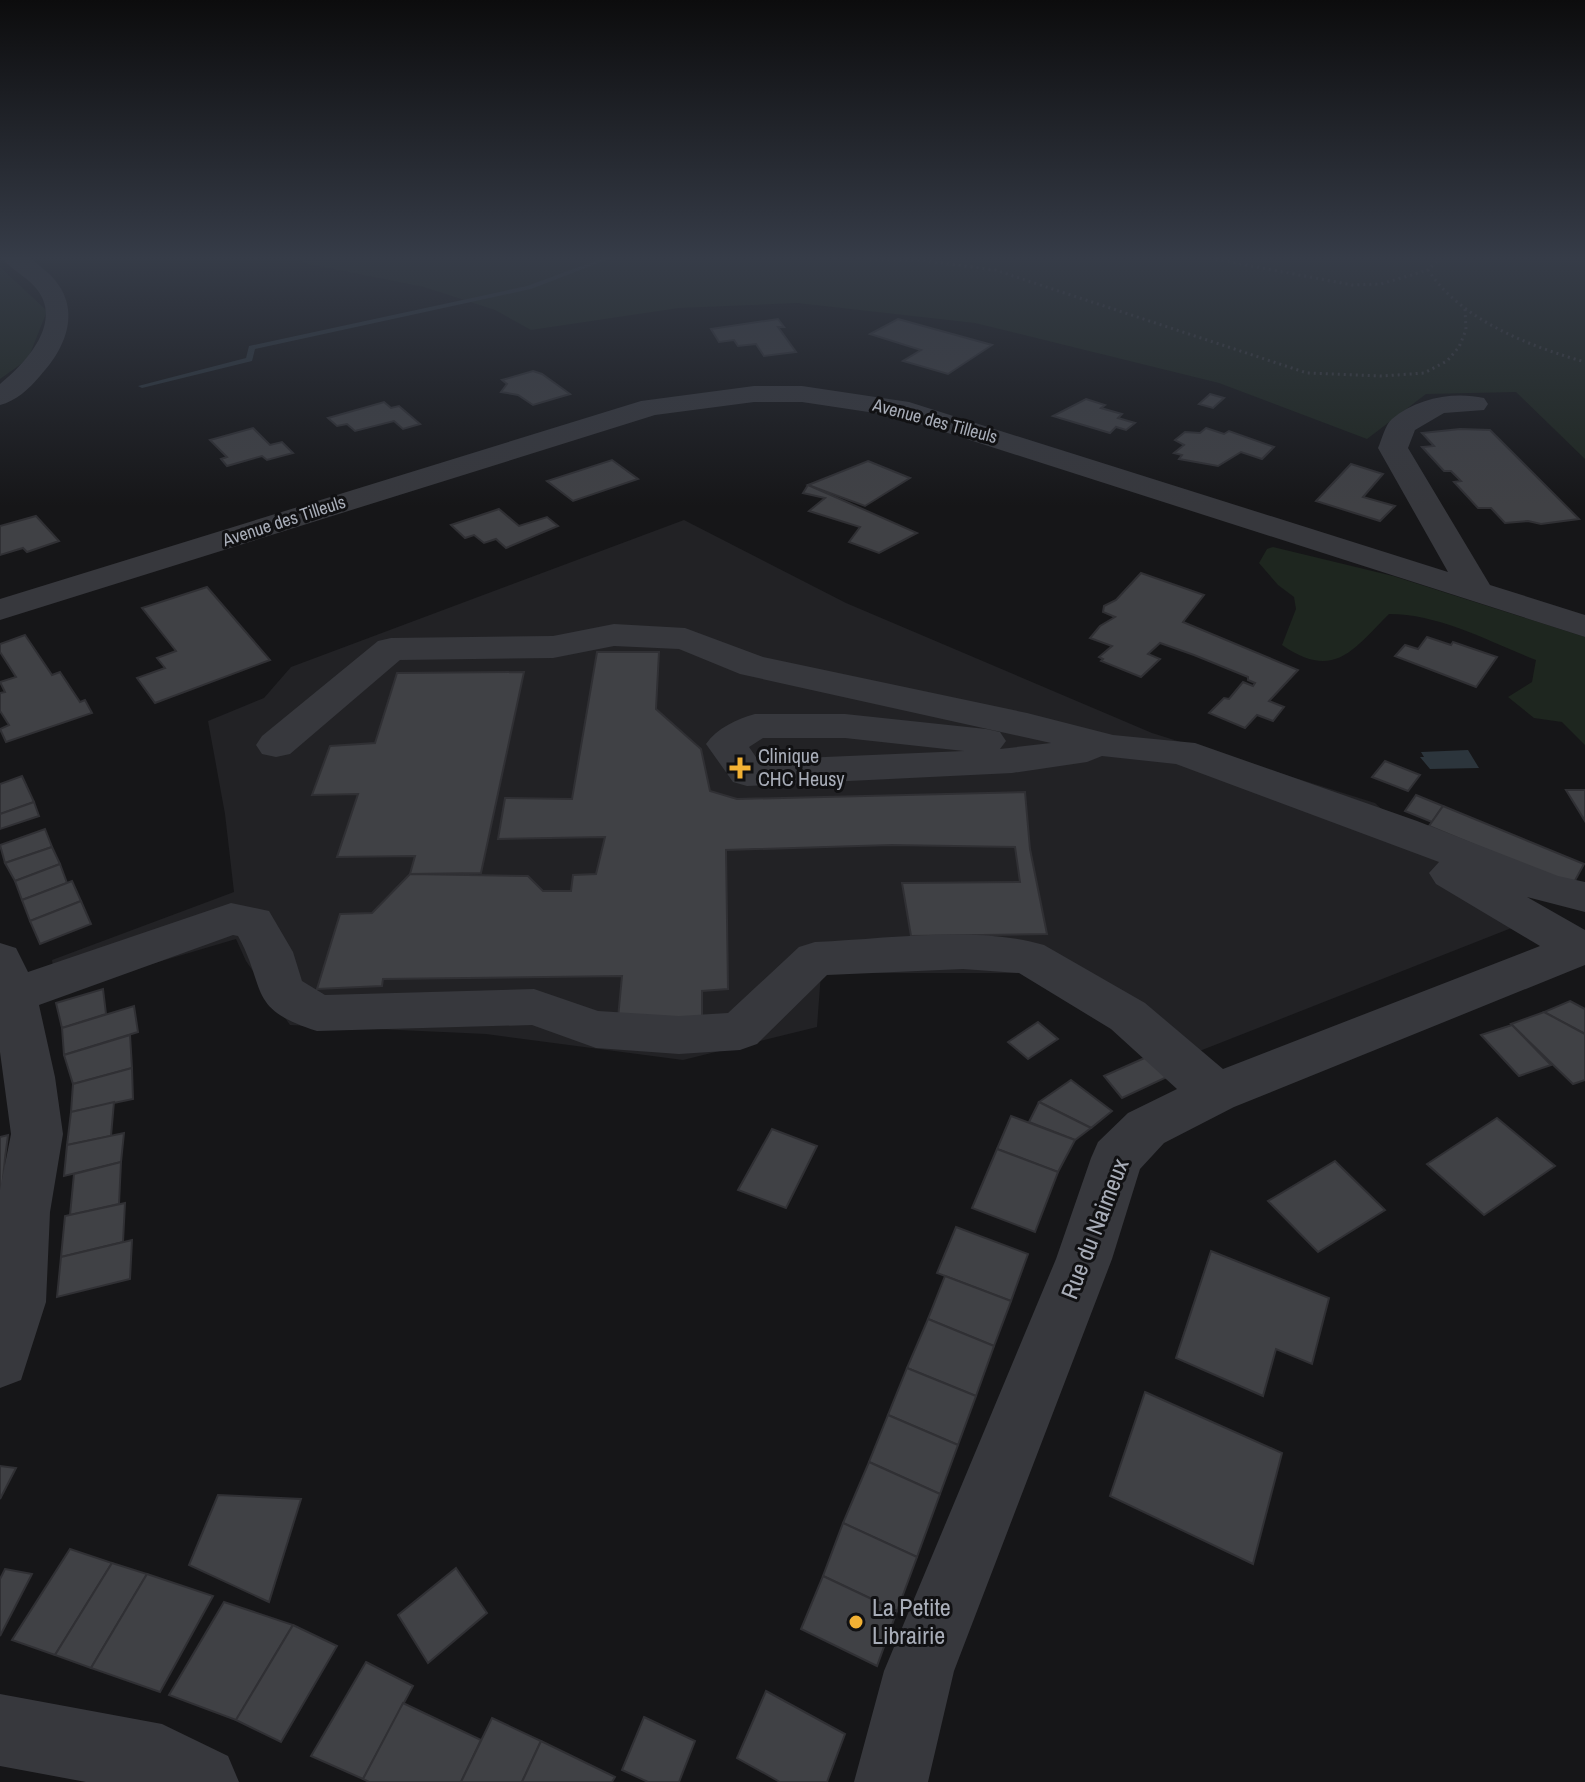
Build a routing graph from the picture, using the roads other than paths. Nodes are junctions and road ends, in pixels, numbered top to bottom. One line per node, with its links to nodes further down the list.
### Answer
1 (50, 340): 2 (street)
2 (0, 397)
3 (1474, 404): 4 (street)
4 (1477, 592): 5 (street, Avenue des Tilleuls); 6 (street, Avenue des Tilleuls)
5 (0, 610)
6 (1585, 626)
7 (276, 745): 8 (street)
8 (1113, 747): 9 (street); 10 (street)
9 (1034, 756): 9 (street)
10 (1584, 931): 12 (street, Rue du Naimeux)
11 (7, 978): 12 (street); 13 (street)
12 (1216, 1093): 16 (street, Rue du Naimeux)
13 (0, 1360)
14 (0, 1730): 15 (street)
15 (202, 1782)
16 (891, 1782)

